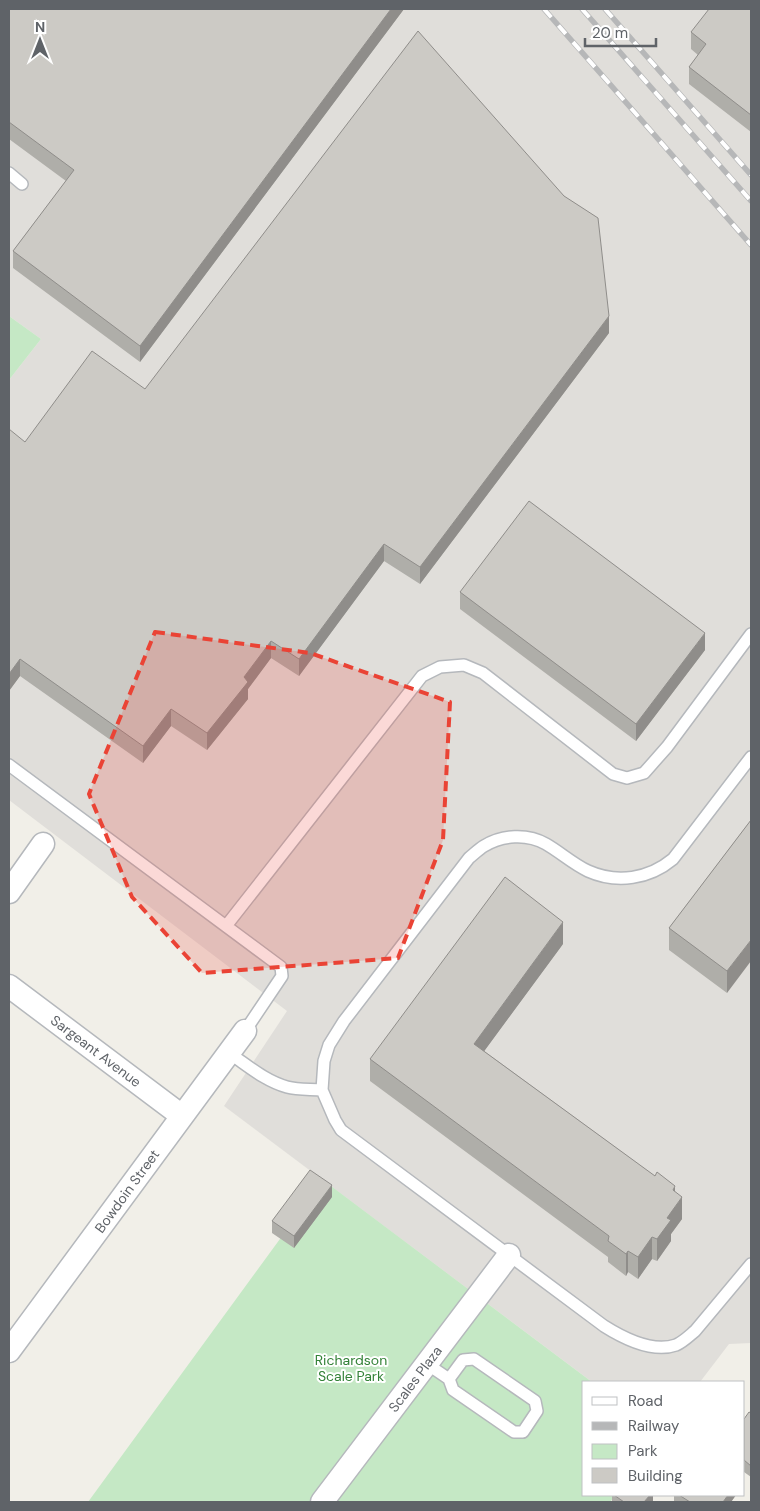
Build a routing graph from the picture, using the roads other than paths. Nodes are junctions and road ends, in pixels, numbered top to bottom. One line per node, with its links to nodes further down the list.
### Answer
1 (9, 174): 2 (lane)
2 (22, 184)
3 (751, 634): 8 (lane)
4 (751, 757): 12 (lane)
5 (9, 765): 8 (lane)
6 (43, 844): 7 (street)
7 (9, 892)
8 (226, 926): 10 (lane)
9 (9, 986): 13 (street, Sargeant Avenue)
10 (245, 1031): 11 (street, Bowdoin Street)
11 (229, 1053): 12 (lane); 13 (street, Bowdoin Street)
12 (322, 1090): 14 (lane)
13 (182, 1116): 16 (street, Bowdoin Street)
14 (509, 1256): 15 (lane); 17 (street, Scales Plaza)
15 (751, 1264)
16 (9, 1351)
17 (427, 1364): 18 (lane); 19 (street, Scales Plaza)
18 (449, 1379): 18 (lane)
19 (322, 1502)

